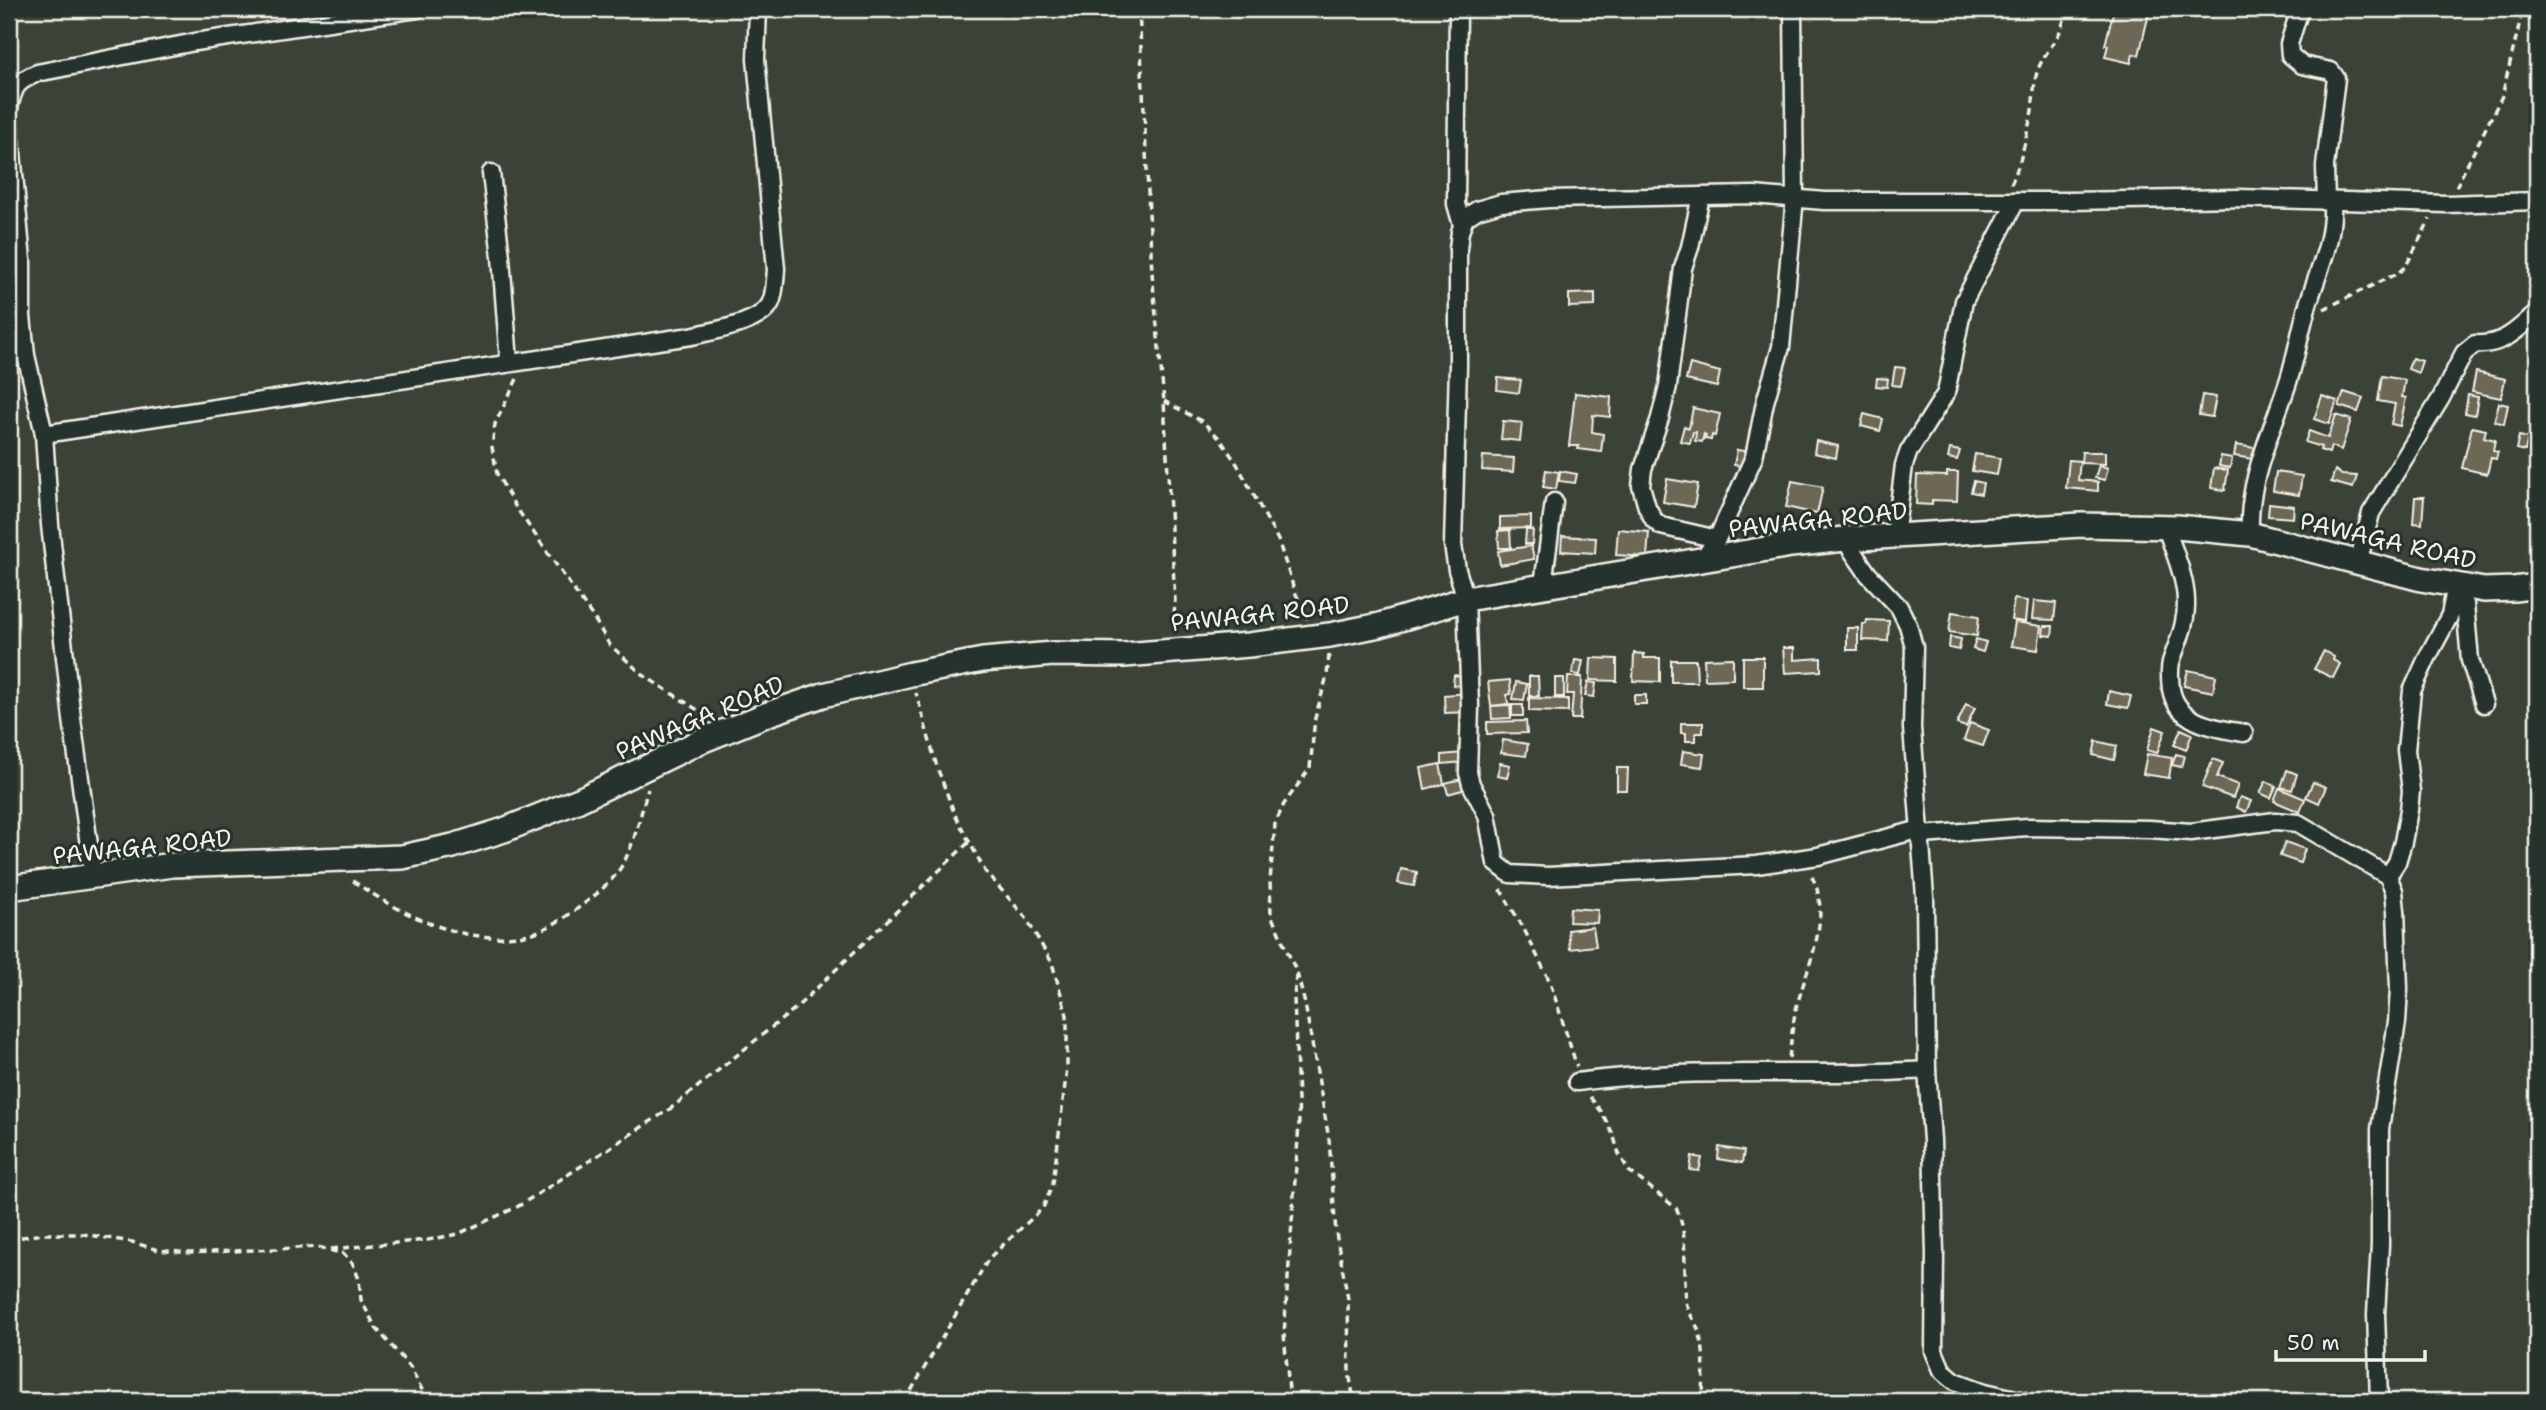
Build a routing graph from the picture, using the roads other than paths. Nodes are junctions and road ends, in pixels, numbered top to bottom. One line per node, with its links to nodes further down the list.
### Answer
1 (417, 9): 6 (street)
2 (758, 9): 16 (street)
3 (1458, 9): 14 (street)
4 (1793, 9): 10 (street)
5 (2300, 9): 13 (street)
6 (9, 108)
7 (9, 120): 17 (street)
8 (491, 173): 16 (street)
9 (1701, 196): 10 (street); 14 (street); 22 (street)
10 (1795, 197): 11 (street); 22 (street)
11 (2008, 201): 13 (street); 21 (street)
12 (2537, 201): 13 (street)
13 (2329, 202): 20 (street)
14 (1462, 225): 29 (street)
15 (2537, 312): 25 (street)
16 (509, 362): 17 (street)
17 (44, 434): 33 (street)
18 (1554, 502): 26 (street)
19 (2166, 527): 20 (main road, PAWAGA ROAD); 21 (main road, PAWAGA ROAD); 31 (street)
20 (2250, 534): 25 (main road, PAWAGA ROAD)
21 (1895, 537): 23 (main road, PAWAGA ROAD)
22 (1717, 539): 24 (street)
23 (1844, 540): 24 (main road, PAWAGA ROAD); 32 (street)
24 (1703, 559): 26 (main road, PAWAGA ROAD)
25 (2358, 563): 28 (main road, PAWAGA ROAD)
26 (1543, 585): 29 (main road, PAWAGA ROAD)
27 (2537, 586): 28 (main road, PAWAGA ROAD)
28 (2456, 589): 30 (street); 34 (street)
29 (1466, 599): 32 (street); 33 (main road, PAWAGA ROAD)
30 (2484, 704)
31 (2244, 733)
32 (1922, 832): 34 (street); 36 (street)
33 (93, 875): 35 (main road, PAWAGA ROAD)
34 (2388, 876): 39 (street)
35 (9, 888)
36 (1927, 1070): 37 (street); 38 (street)
37 (1577, 1082)
38 (2024, 1401)
39 (2379, 1401)

